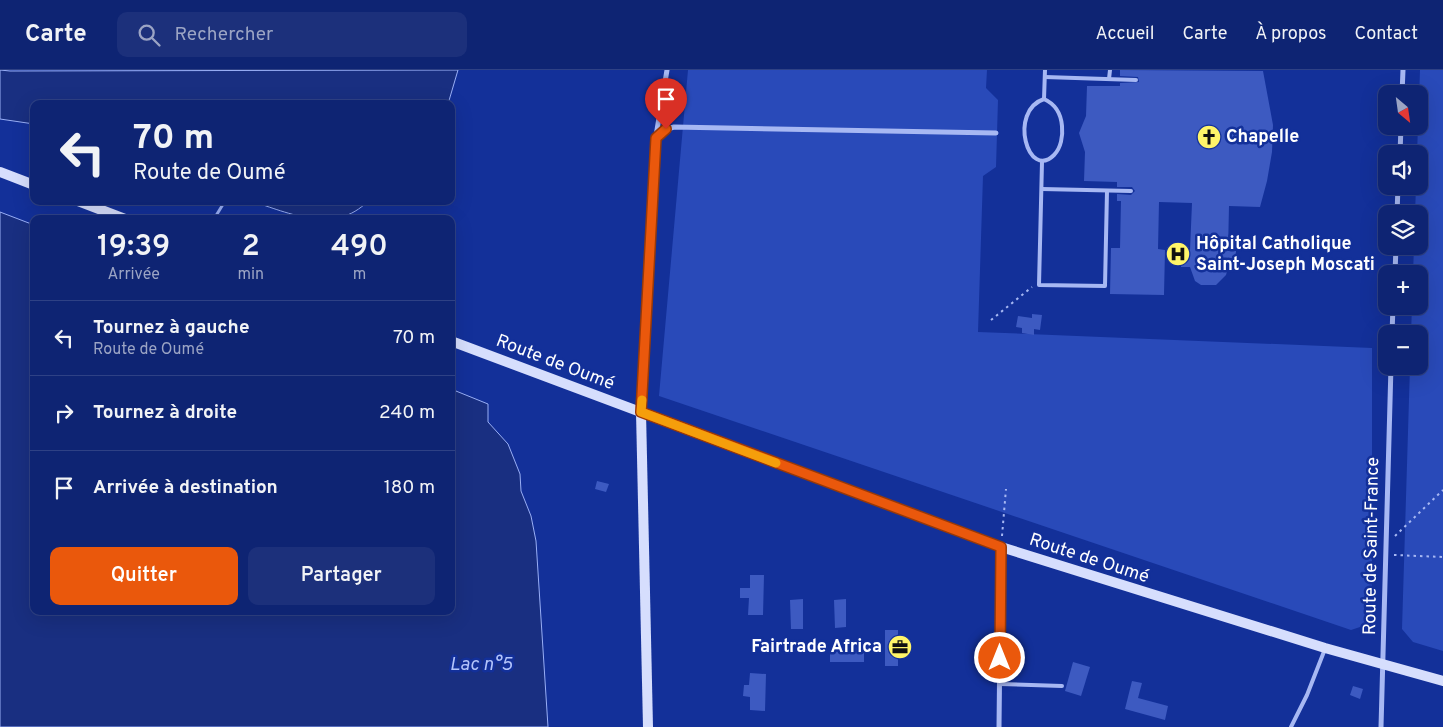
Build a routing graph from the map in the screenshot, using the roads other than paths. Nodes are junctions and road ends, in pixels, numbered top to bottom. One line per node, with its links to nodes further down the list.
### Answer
1 (667, 70): 11 (street)
2 (1045, 70): 5 (lane)
3 (1110, 70): 6 (lane)
4 (1403, 70): 8 (street)
5 (1045, 77): 6 (lane); 9 (lane)
6 (1109, 79): 7 (lane)
7 (1136, 80)
8 (1402, 85)
9 (1044, 99): 12 (lane); 12 (lane)
10 (996, 133): 11 (street)
11 (656, 138): 22 (street)
12 (1042, 162): 15 (lane)
13 (0, 172): 14 (main road)
14 (30, 183)
15 (1042, 189): 16 (lane); 16 (lane)
16 (1108, 191): 17 (lane)
17 (1131, 191)
18 (88, 205): 19 (main road)
19 (115, 215)
20 (455, 342): 22 (main road, Route de Oumé)
21 (1391, 375): 25 (street, Route de Saint-France)
22 (641, 412): 23 (main road, Route de Oumé); 29 (main road)
23 (1001, 547): 24 (main road, Route de Oumé); 27 (street)
24 (1325, 648): 25 (main road, Route de Oumé); 31 (lane)
25 (1383, 665): 26 (main road, Route de Oumé); 32 (street, Route de Saint-France)
26 (1443, 681)
27 (1000, 684): 28 (lane); 30 (street)
28 (1062, 686)
29 (648, 727)
30 (999, 727)
31 (1291, 727)
32 (1381, 727)

